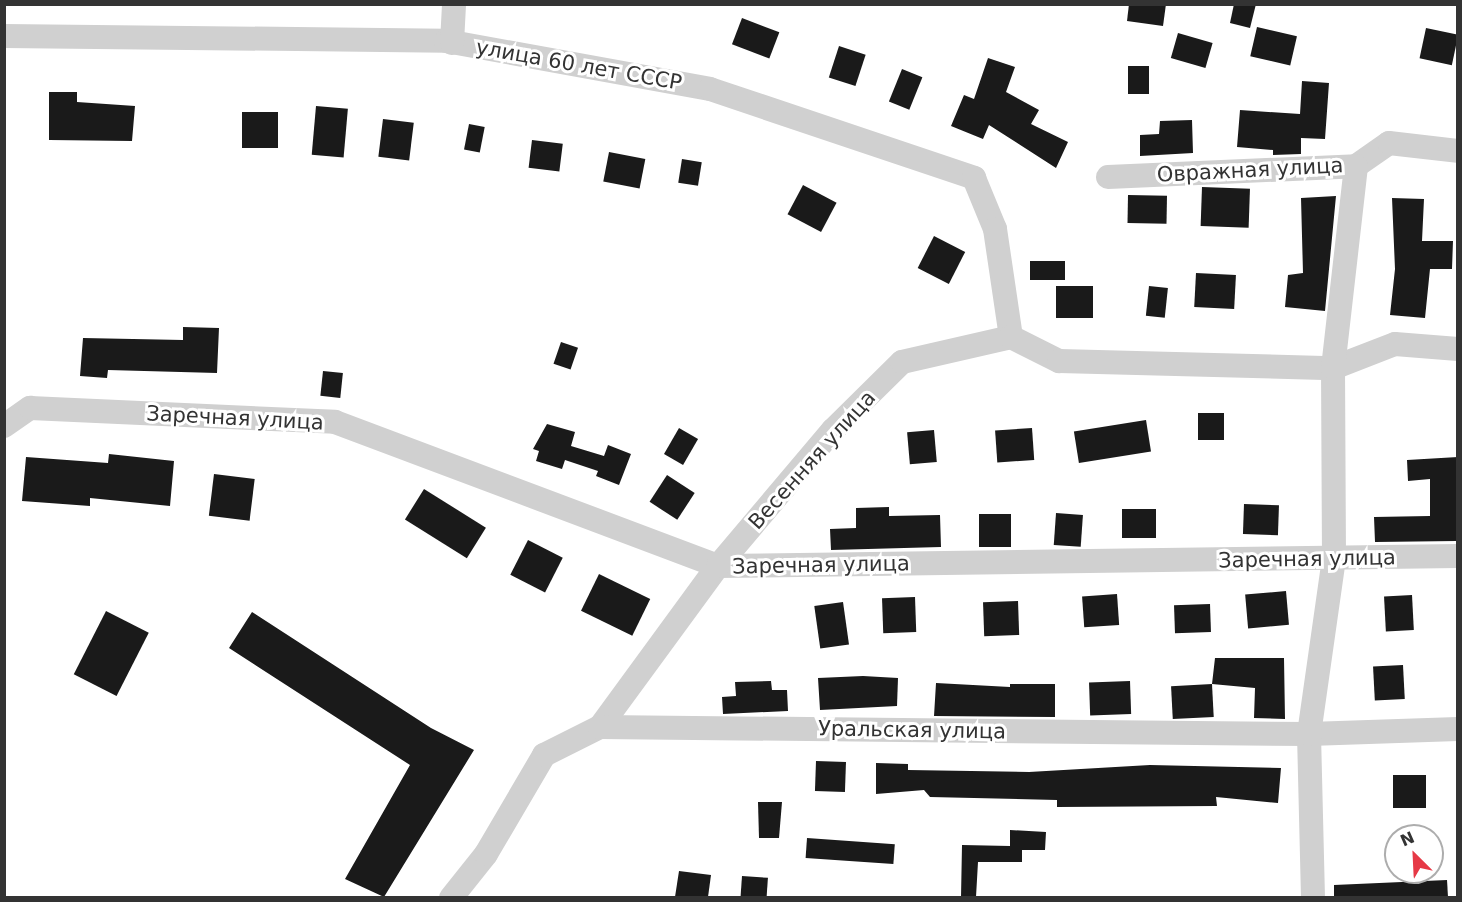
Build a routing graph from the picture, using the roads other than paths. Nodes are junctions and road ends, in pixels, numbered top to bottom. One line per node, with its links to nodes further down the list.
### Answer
1 (454, 4): 3 (street)
2 (4, 36): 3 (street, улица 60 лет СССР)
3 (452, 43): 7 (street, улица 60 лет СССР)
4 (1458, 151): 5 (street, Овражная улица)
5 (1356, 166): 6 (street, Овражная улица); 9 (street)
6 (1108, 177)
7 (1011, 337): 9 (street); 13 (street, Весенняя улица)
8 (1458, 349): 9 (street)
9 (1333, 368): 12 (street)
10 (4, 426): 13 (street, Заречная улица)
11 (1458, 556): 12 (street, Заречная улица)
12 (1334, 560): 13 (street, Заречная улица); 16 (street)
13 (718, 566): 14 (street, Весенняя улица)
14 (600, 727): 16 (street, Уральская улица); 17 (street, Уральская улица)
15 (1458, 729): 16 (street, Уральская улица)
16 (1309, 734): 18 (street)
17 (451, 897)
18 (1313, 897)

